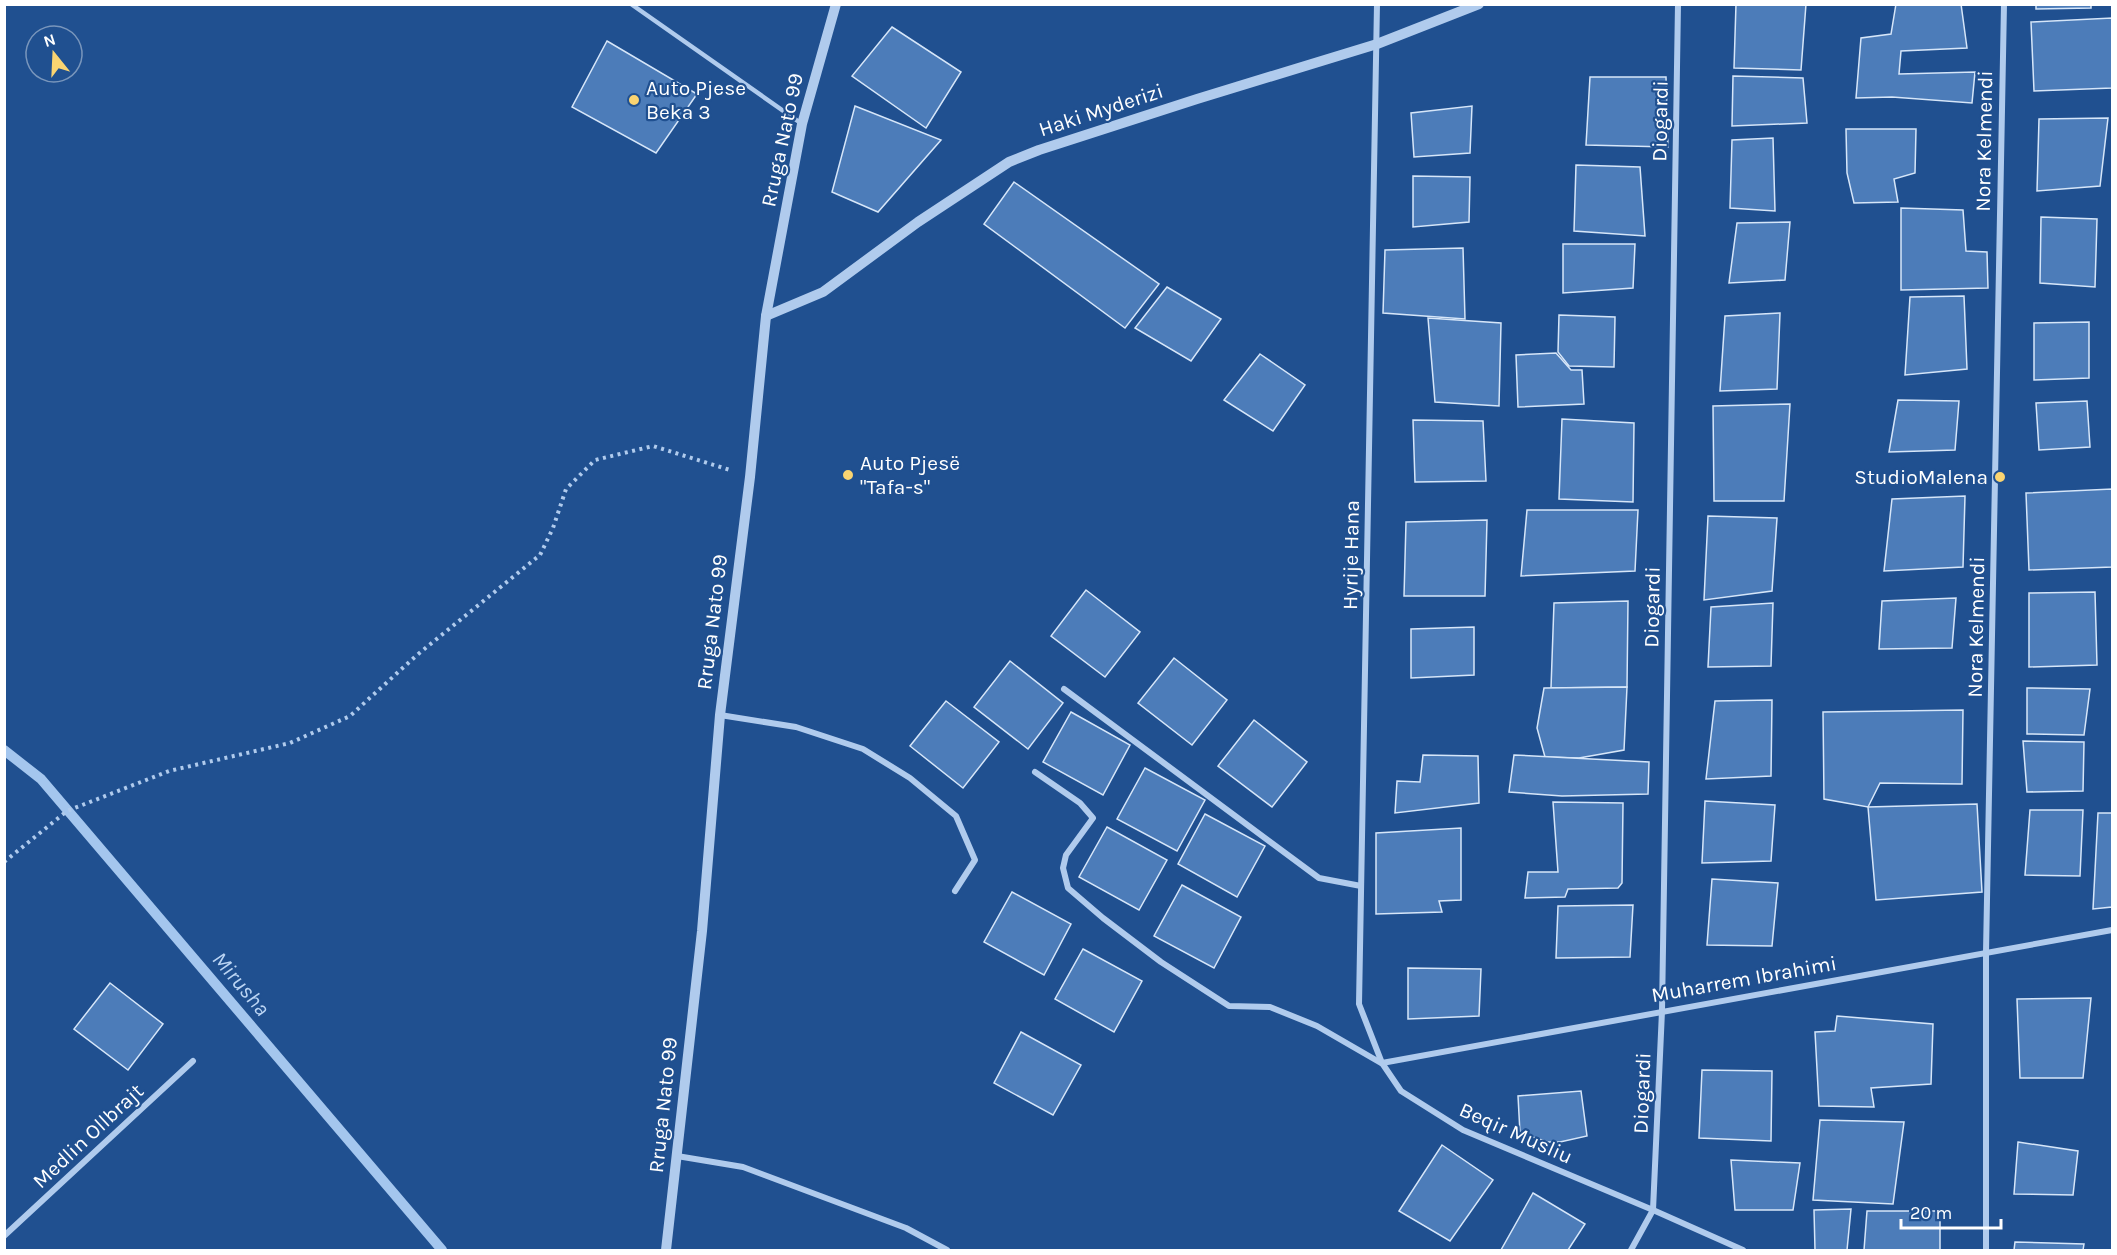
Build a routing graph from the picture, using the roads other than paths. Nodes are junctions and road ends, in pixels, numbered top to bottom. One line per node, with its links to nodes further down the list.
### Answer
1 (631, 4): 8 (lane)
2 (836, 4): 8 (street, Rruga Nato 99)
3 (1377, 4): 7 (street, Hyrije Hana)
4 (1479, 4): 7 (street, Haki Myderizi)
5 (1678, 4): 17 (street, Diogardi)
6 (2004, 4): 16 (street, Nora Kelmendi)
7 (1377, 44): 9 (street, Haki Myderizi); 13 (street, Hyrije Hana)
8 (802, 124): 9 (street, Rruga Nato 99)
9 (766, 316): 11 (street, Rruga Nato 99)
10 (1064, 689): 13 (street)
11 (720, 715): 14 (street); 20 (street, Rruga Nato 99)
12 (1035, 772): 19 (street)
13 (1361, 886): 19 (street, Hyrije Hana)
14 (955, 891)
15 (2112, 930): 16 (street, Muharrem Ibrahimi)
16 (1986, 952): 17 (street, Muharrem Ibrahimi); 27 (street, Nora Kelmendi)
17 (1662, 1011): 19 (street, Muharrem Ibrahimi); 21 (street, Diogardi)
18 (193, 1060): 22 (street, Medlin Ollbrajt)
19 (1382, 1063): 21 (street, Beqir Musliu)
20 (677, 1156): 23 (street, Rruga Nato 99); 24 (street)
21 (1653, 1210): 25 (street); 26 (street, Beqir Musliu)
22 (4, 1236)
23 (666, 1250)
24 (947, 1251)
25 (1631, 1251)
26 (1743, 1251)
27 (1986, 1251)

